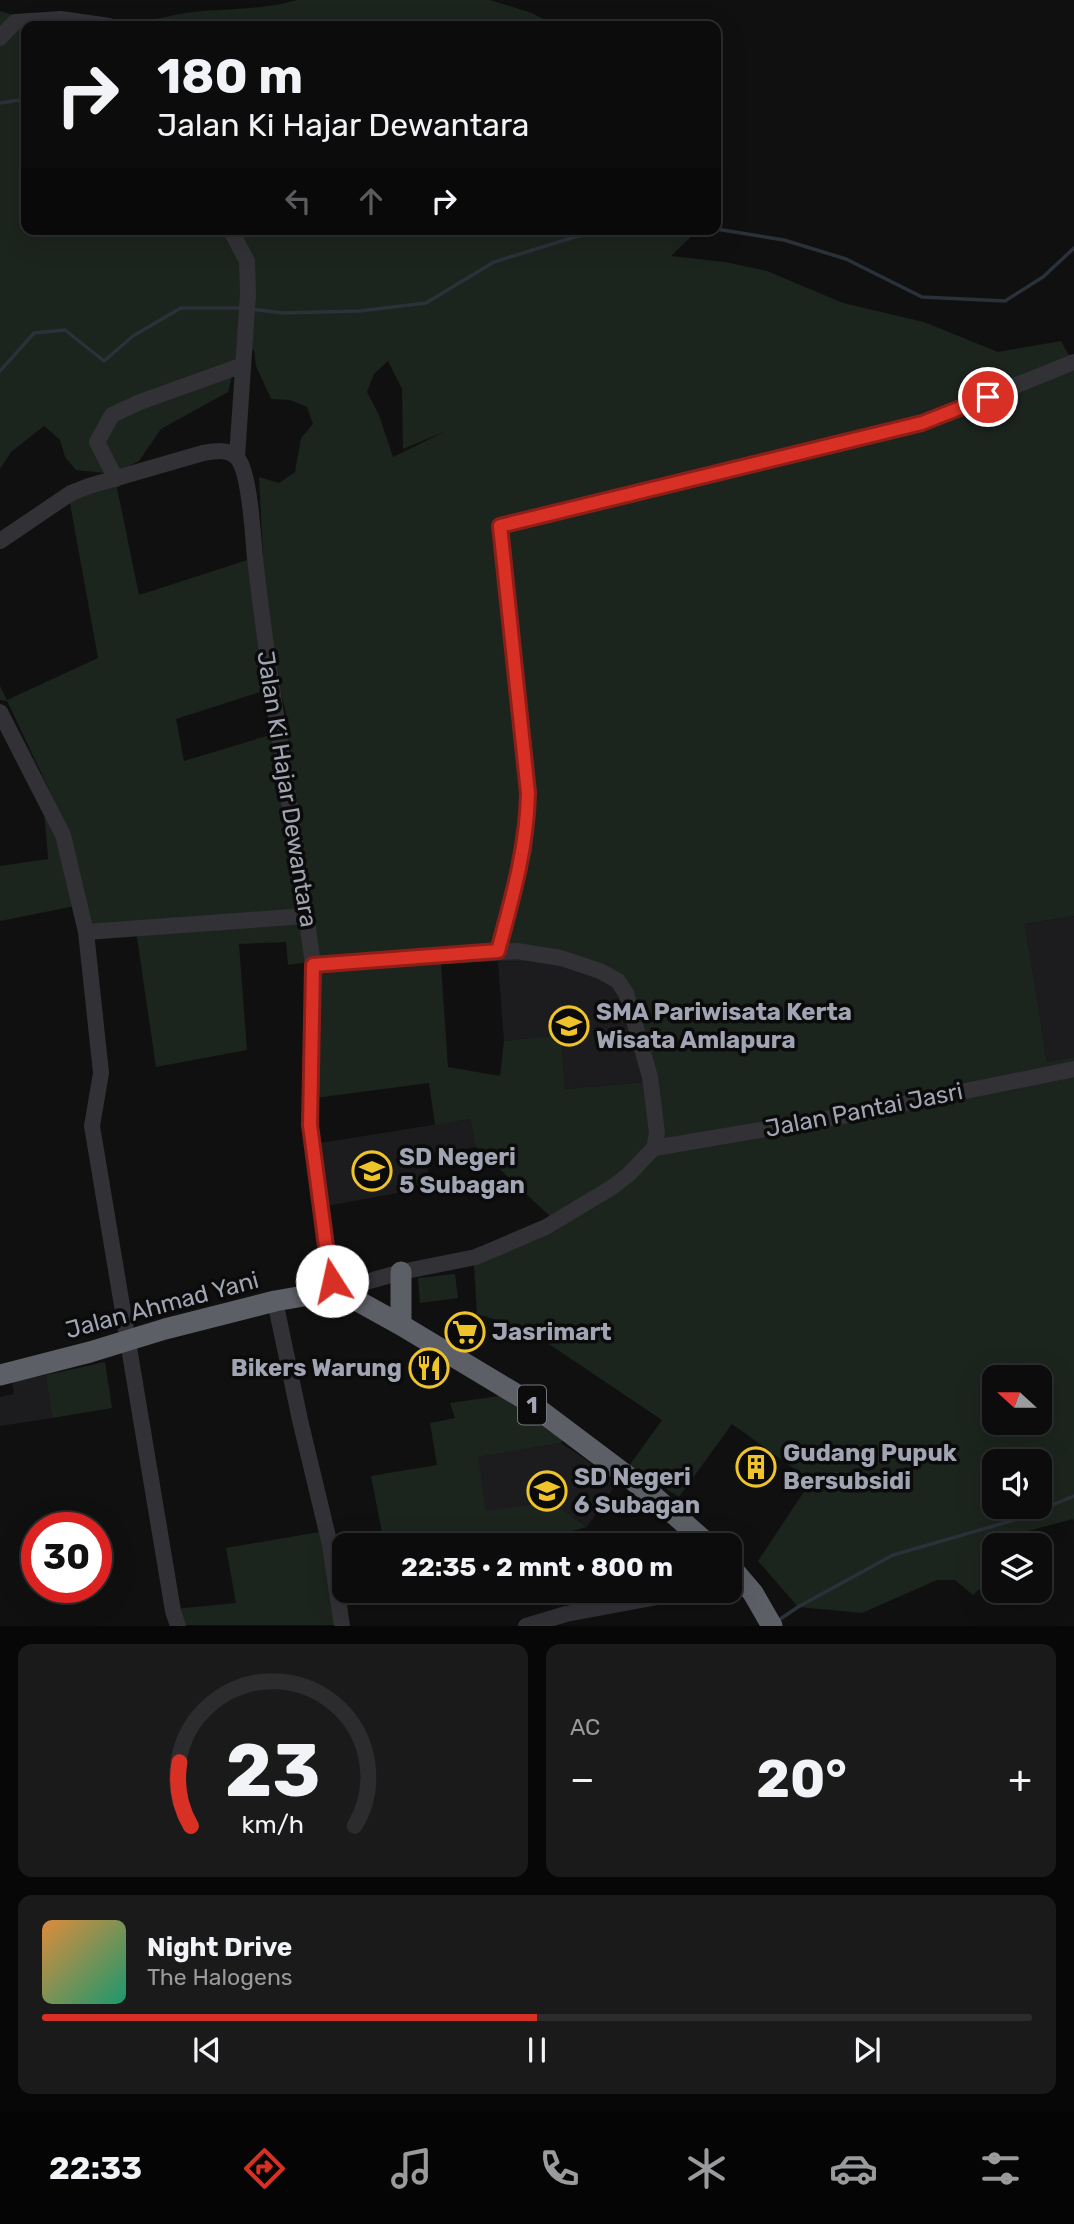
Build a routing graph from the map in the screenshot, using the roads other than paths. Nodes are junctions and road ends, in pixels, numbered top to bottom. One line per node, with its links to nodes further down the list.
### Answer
1 (30, 21): 2 (street)
2 (75, 21)
3 (21, 22): 4 (street)
4 (0, 38)
5 (233, 235): 7 (street, Jalan Ki Hajar Dewantara)
6 (1074, 362): 14 (street)
7 (243, 365): 8 (street, Jalan Ki Hajar Dewantara); 9 (street)
8 (237, 457): 9 (street); 12 (street, Jalan Ki Hajar Dewantara)
9 (116, 479): 10 (street)
10 (0, 541)
11 (0, 712): 13 (street)
12 (306, 916): 13 (street); 15 (street, Jalan Ki Hajar Dewantara)
13 (86, 932): 22 (street)
14 (498, 951): 15 (street); 17 (street)
15 (313, 965): 19 (street, Jalan Ki Hajar Dewantara)
16 (1074, 1069): 17 (street, Jalan Pantai Jasri)
17 (654, 1148): 18 (street)
18 (401, 1272): 19 (street); 21 (highway)
19 (338, 1290): 20 (highway, Jalan Ahmad Yani); 21 (highway, 1)
20 (275, 1301): 22 (highway, Jalan Ahmad Yani); 28 (street)
21 (401, 1325): 24 (highway, 1)
22 (127, 1342): 23 (highway, Jalan Ahmad Yani); 27 (street)
23 (0, 1375)
24 (695, 1533)
25 (742, 1582): 30 (highway)
26 (625, 1603): 29 (street)
27 (178, 1626)
28 (342, 1626)
29 (526, 1626)
30 (772, 1626)

